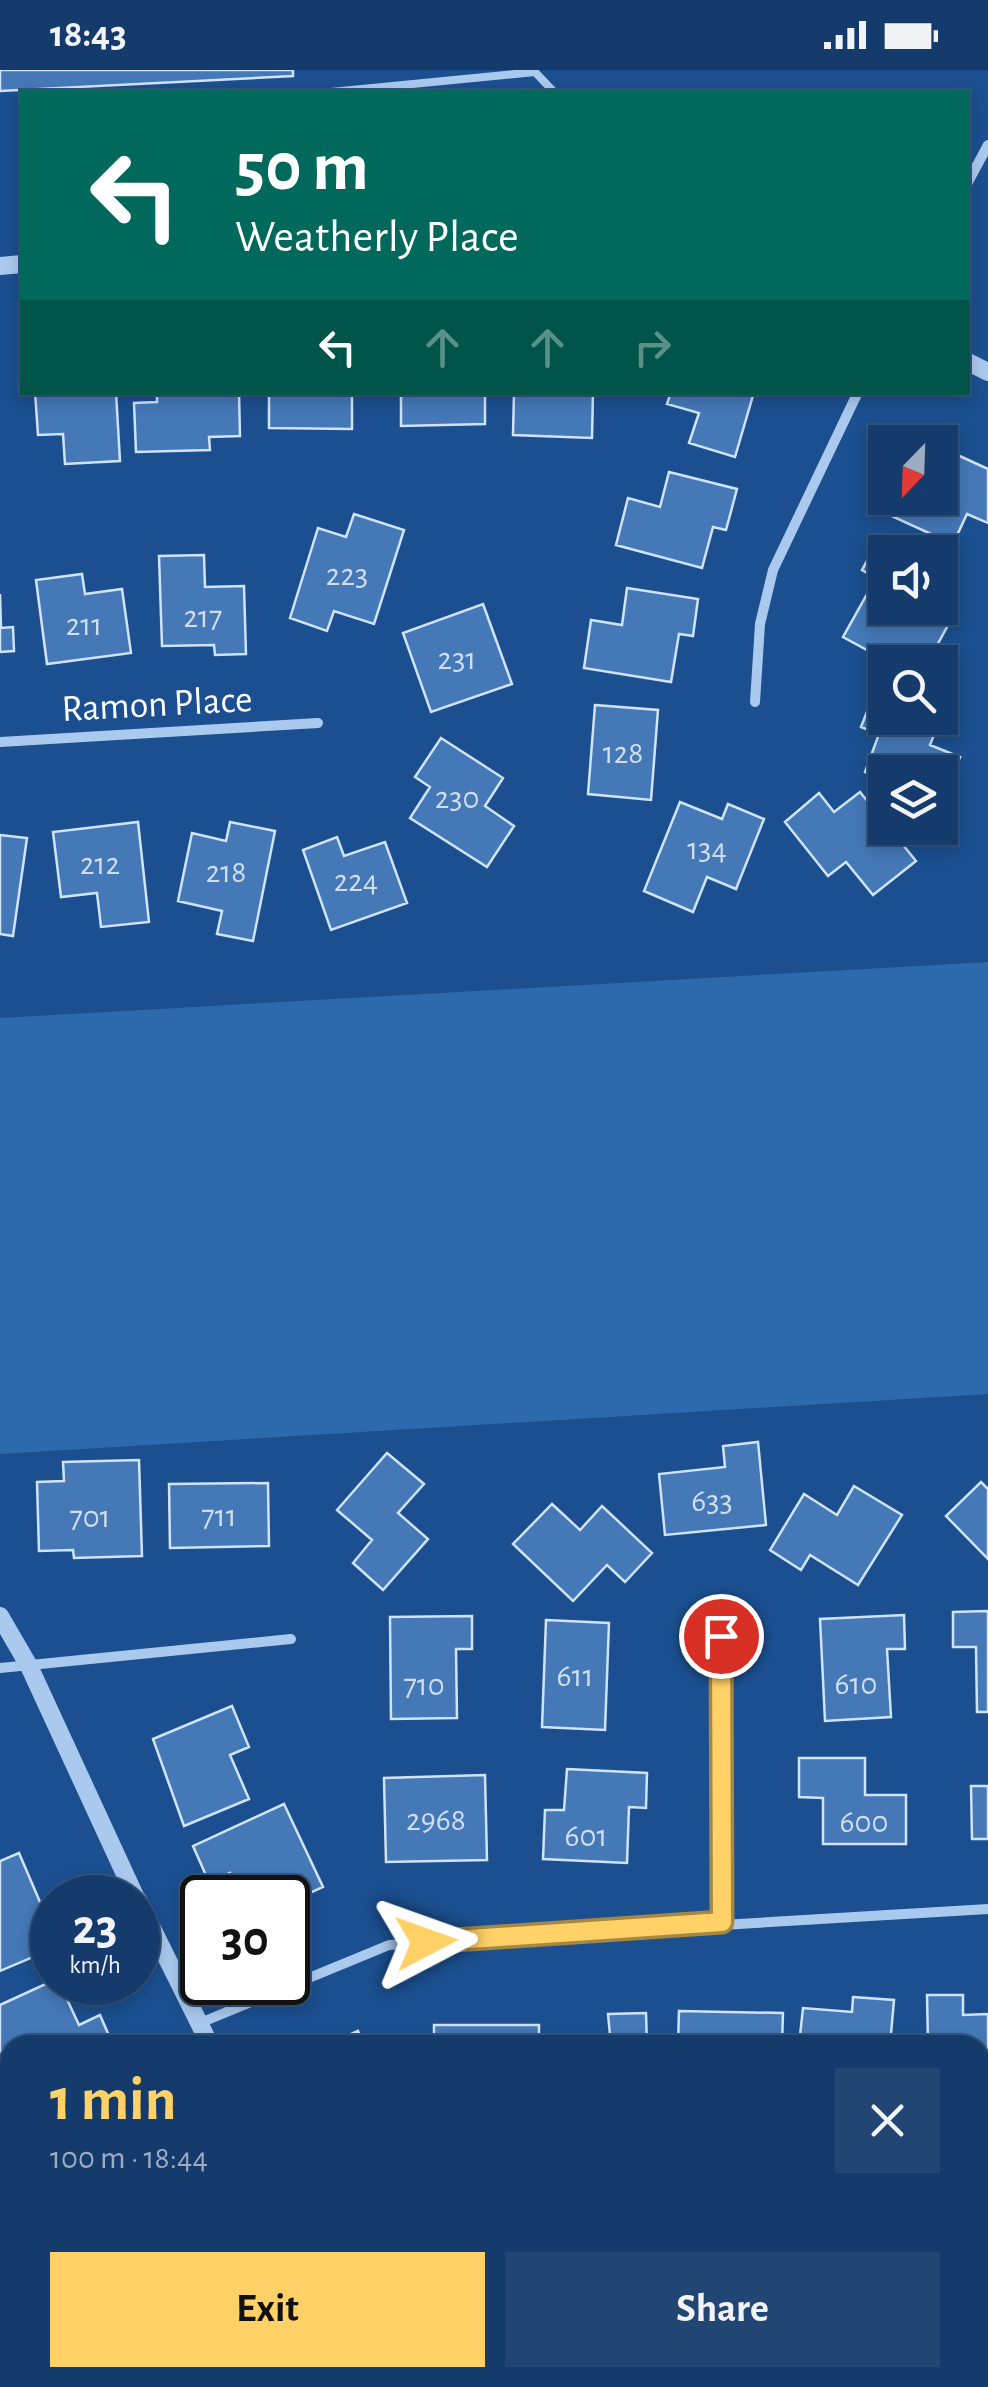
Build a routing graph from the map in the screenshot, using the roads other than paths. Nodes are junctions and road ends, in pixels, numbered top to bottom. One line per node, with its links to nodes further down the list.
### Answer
1 (351, 90): 2 (lane)
2 (552, 90)
3 (988, 145): 4 (street)
4 (970, 178)
5 (857, 395): 6 (street)
6 (755, 702)
7 (318, 723): 8 (street, Ramon Place)
8 (0, 742)
9 (0, 1616): 12 (street)
10 (721, 1636): 16 (street)
11 (291, 1639): 12 (street)
12 (28, 1666): 13 (street); 14 (street)
13 (0, 1668)
14 (126, 1875)
15 (988, 1908): 16 (street)
16 (722, 1922): 18 (street)
17 (160, 1945): 18 (street)
18 (200, 2024): 19 (street)
19 (205, 2035)

